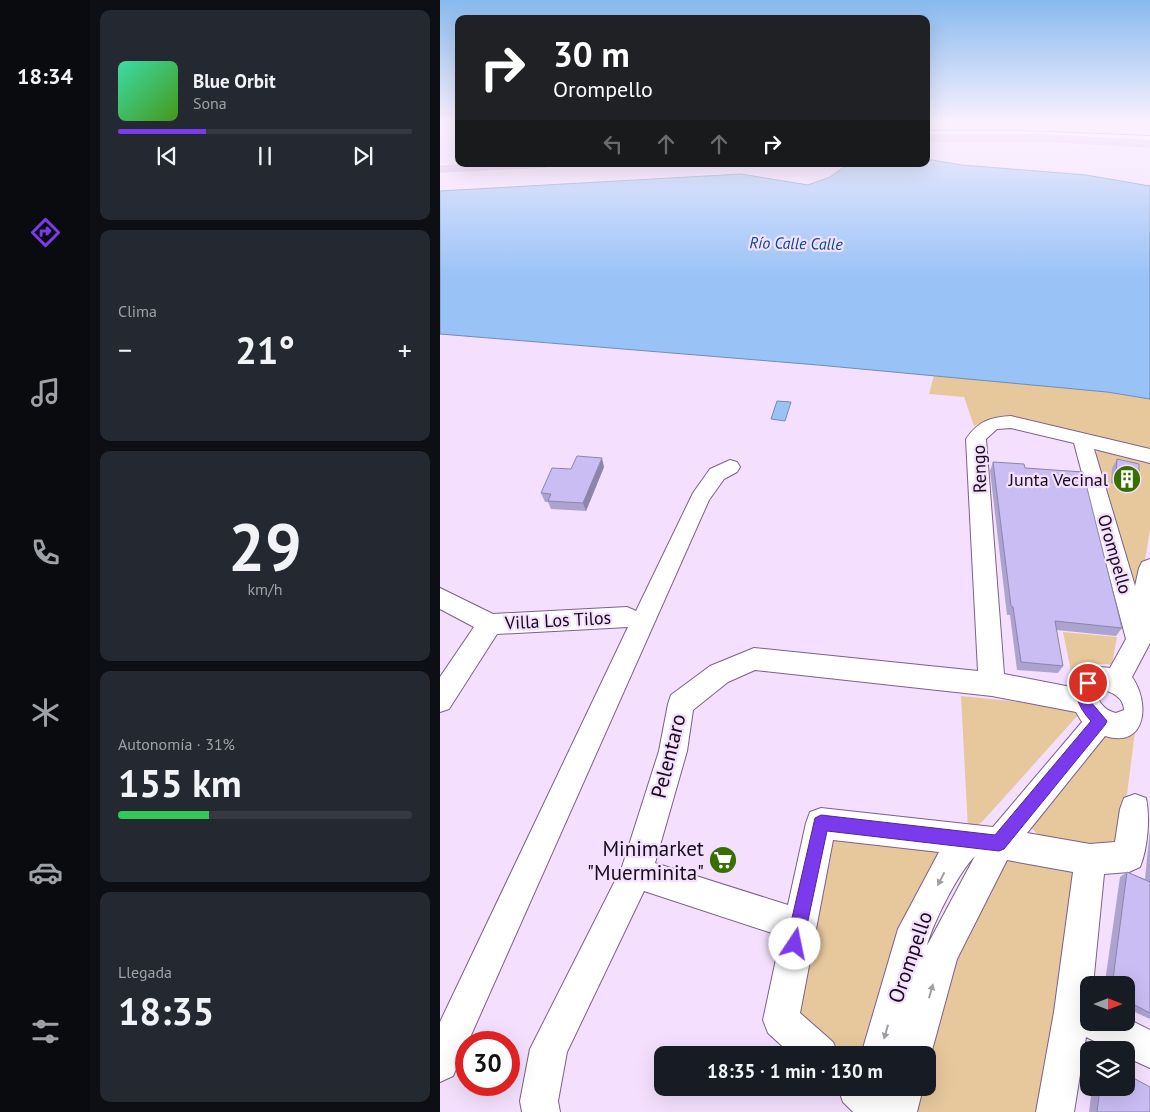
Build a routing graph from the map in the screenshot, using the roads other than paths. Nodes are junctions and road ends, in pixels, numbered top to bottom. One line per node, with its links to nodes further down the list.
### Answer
1 (1082, 439): 2 (street, Rengo); 8 (street, Orompello); 10 (street, Rengo)
2 (1150, 456)
3 (730, 467): 26 (street)
4 (1150, 568): 8 (street, Orompello)
5 (440, 598): 7 (street, Villa Los Tilos)
6 (627, 617): 7 (street, Villa Los Tilos)
7 (490, 624): 11 (street, Villa Los Tilos)
8 (1139, 640): 9 (street, Orompello)
9 (1116, 681): 12 (street, Orompello); 13 (street)
10 (992, 684): 12 (street, Pelentaro); 17 (street, Pelentaro)
11 (440, 700)
12 (1092, 711): 13 (street); 15 (street, Orompello)
13 (1144, 711)
14 (1135, 809): 16 (street)
15 (983, 841): 16 (street); 18 (street); 23 (street, Orompello, one-way to 23); 24 (street, Orompello, one-way to 15)
16 (1090, 860): 19 (street)
17 (636, 873): 18 (street); 27 (street, Pelentaro)
18 (798, 925): 22 (street)
19 (1086, 976)
20 (1081, 1031): 28 (street)
21 (1112, 1031): 25 (street)
22 (810, 1046)
23 (882, 1046)
24 (915, 1046)
25 (1150, 1049)
26 (440, 1063)
27 (541, 1112)
28 (1055, 1112)

